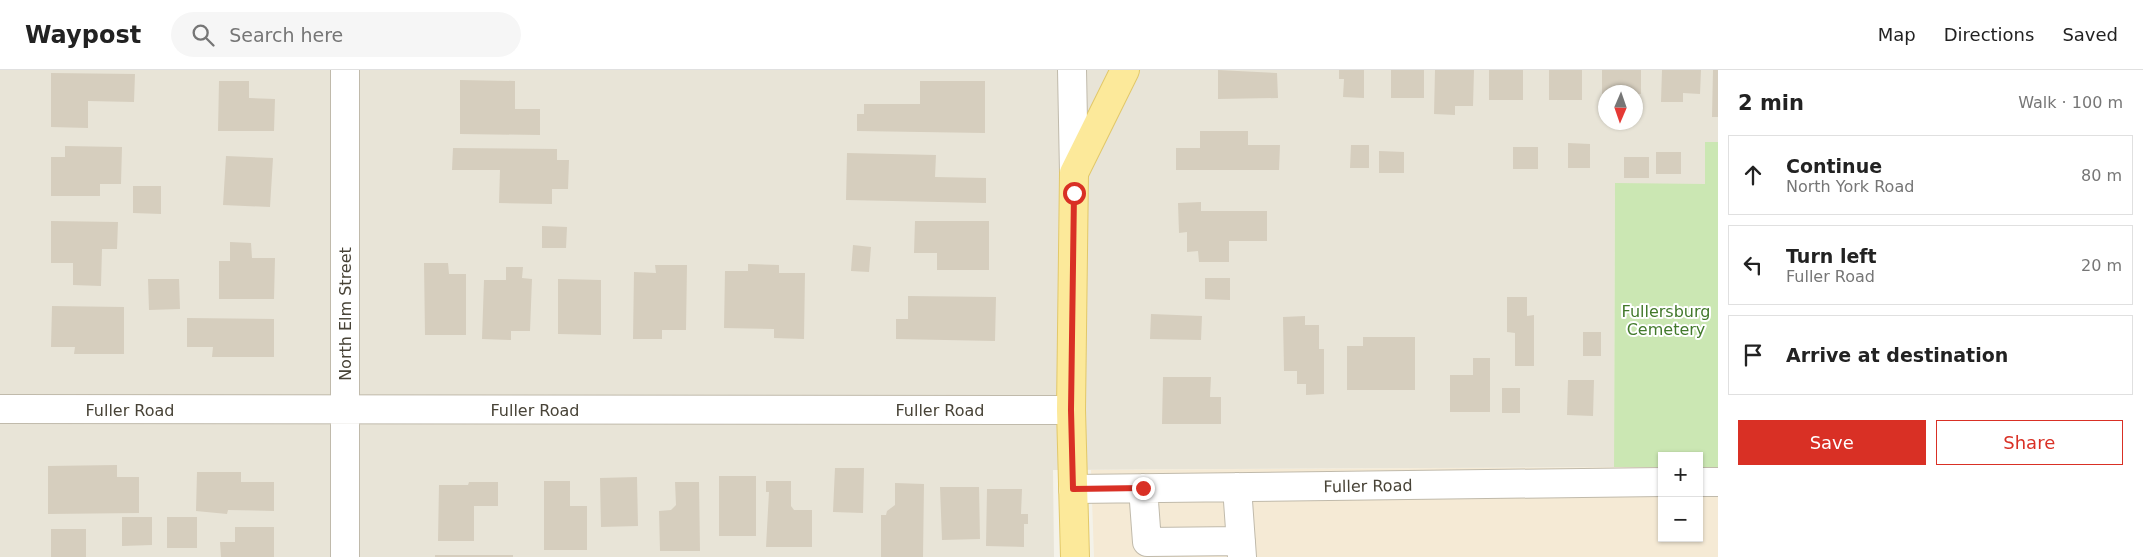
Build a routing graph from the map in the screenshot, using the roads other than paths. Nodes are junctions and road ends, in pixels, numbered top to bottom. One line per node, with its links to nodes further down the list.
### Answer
1 (345, 70): 6 (street, North Elm Street)
2 (1072, 70): 4 (street)
3 (1125, 70): 4 (main road)
4 (1074, 173): 7 (main road)
5 (0, 409): 6 (street, Fuller Road)
6 (345, 410): 7 (street, Fuller Road); 15 (street, North Elm Street)
7 (1071, 410): 13 (main road)
8 (1658, 482): 11 (street, Fuller Road)
9 (1703, 482): 10 (street)
10 (1718, 482)
11 (1237, 487): 12 (street, Fuller Road); 14 (street)
12 (1143, 488): 13 (street, Fuller Road); 14 (street)
13 (1073, 489): 16 (main road)
14 (1241, 549)
15 (345, 557)
16 (1075, 557)

